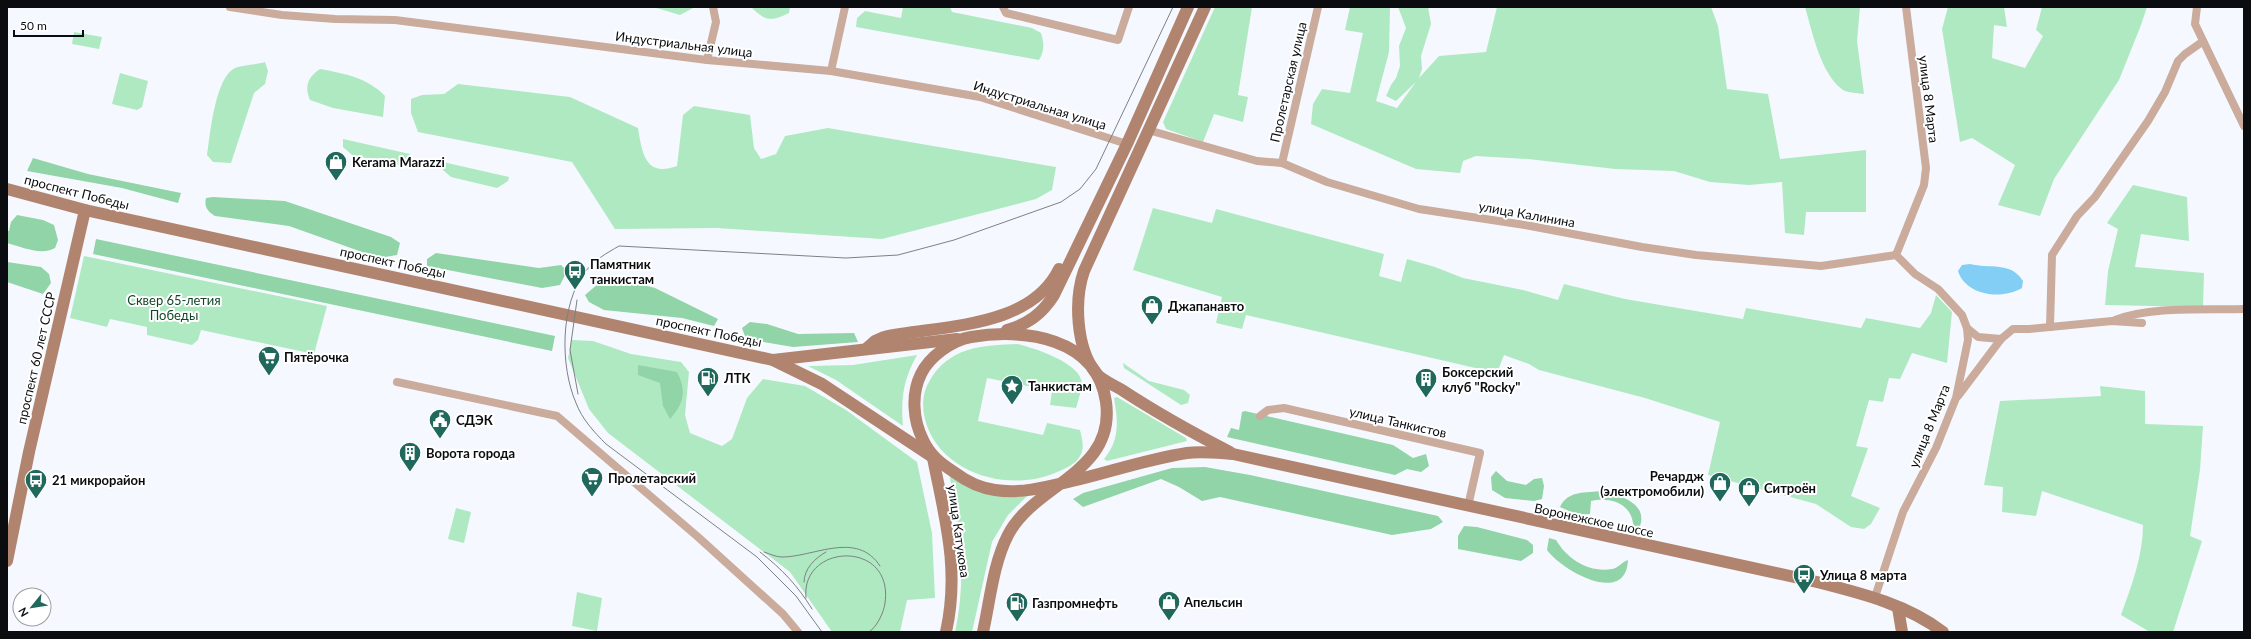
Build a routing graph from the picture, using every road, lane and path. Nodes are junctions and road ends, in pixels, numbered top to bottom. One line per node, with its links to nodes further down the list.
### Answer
1 (230, 7): 12 (street, Индустриальная улица)
2 (713, 7): 12 (street)
3 (845, 7): 13 (street)
4 (1003, 7): 5 (street)
5 (1129, 7)
6 (1188, 7): 16 (main road)
7 (1205, 7): 15 (main road)
8 (1318, 7): 17 (street, Пролетарская улица)
9 (1906, 7): 21 (street, улица 8 Марта)
10 (2197, 7): 11 (street)
11 (2202, 42): 14 (street); 25 (street)
12 (706, 60): 13 (street, Индустриальная улица)
13 (831, 71): 16 (street, Индустриальная улица)
14 (2244, 126)
15 (1148, 130): 17 (street, улица Калинина); 32 (main road)
16 (1127, 144): 20 (main road)
17 (1282, 163): 21 (street, улица Калинина)
18 (7, 189): 19 (main road, проспект Победы)
19 (85, 210): 31 (main road, проспект Победы); 40 (main road, проспект 60 лет СССР)
20 (1086, 226): 27 (main road); 30 (main road)
21 (1896, 255): 26 (street)
22 (2244, 309): 23 (street)
23 (2112, 321): 24 (street); 25 (street)
24 (2142, 323)
25 (2050, 327): 29 (street)
26 (1967, 328): 29 (street); 34 (street, улица 8 Марта)
27 (992, 333): 28 (main road); 32 (main road)
28 (964, 338): 30 (main road); 37 (main road)
29 (2001, 339): 34 (street)
30 (866, 349): 31 (main road)
31 (773, 360): 37 (main road)
32 (1096, 374): 36 (main road); 38 (main road)
33 (397, 382): 43 (street)
34 (1956, 398): 41 (street, улица 8 Марта)
35 (1260, 416): 39 (street, улица Танкистов)
36 (1233, 454): 38 (main road); 39 (main road, Воронежское шоссе)
37 (933, 458): 38 (main road); 44 (main road, улица Катукова)
38 (1064, 483): 45 (main road)
39 (1468, 506): 41 (main road, Воронежское шоссе)
40 (7, 561)
41 (1874, 597): 42 (main road, Воронежское шоссе)
42 (1898, 608): 46 (main road); 47 (main road, Воронежское шоссе)
43 (798, 632)
44 (946, 632)
45 (983, 632)
46 (1902, 632)
47 (1943, 632)

